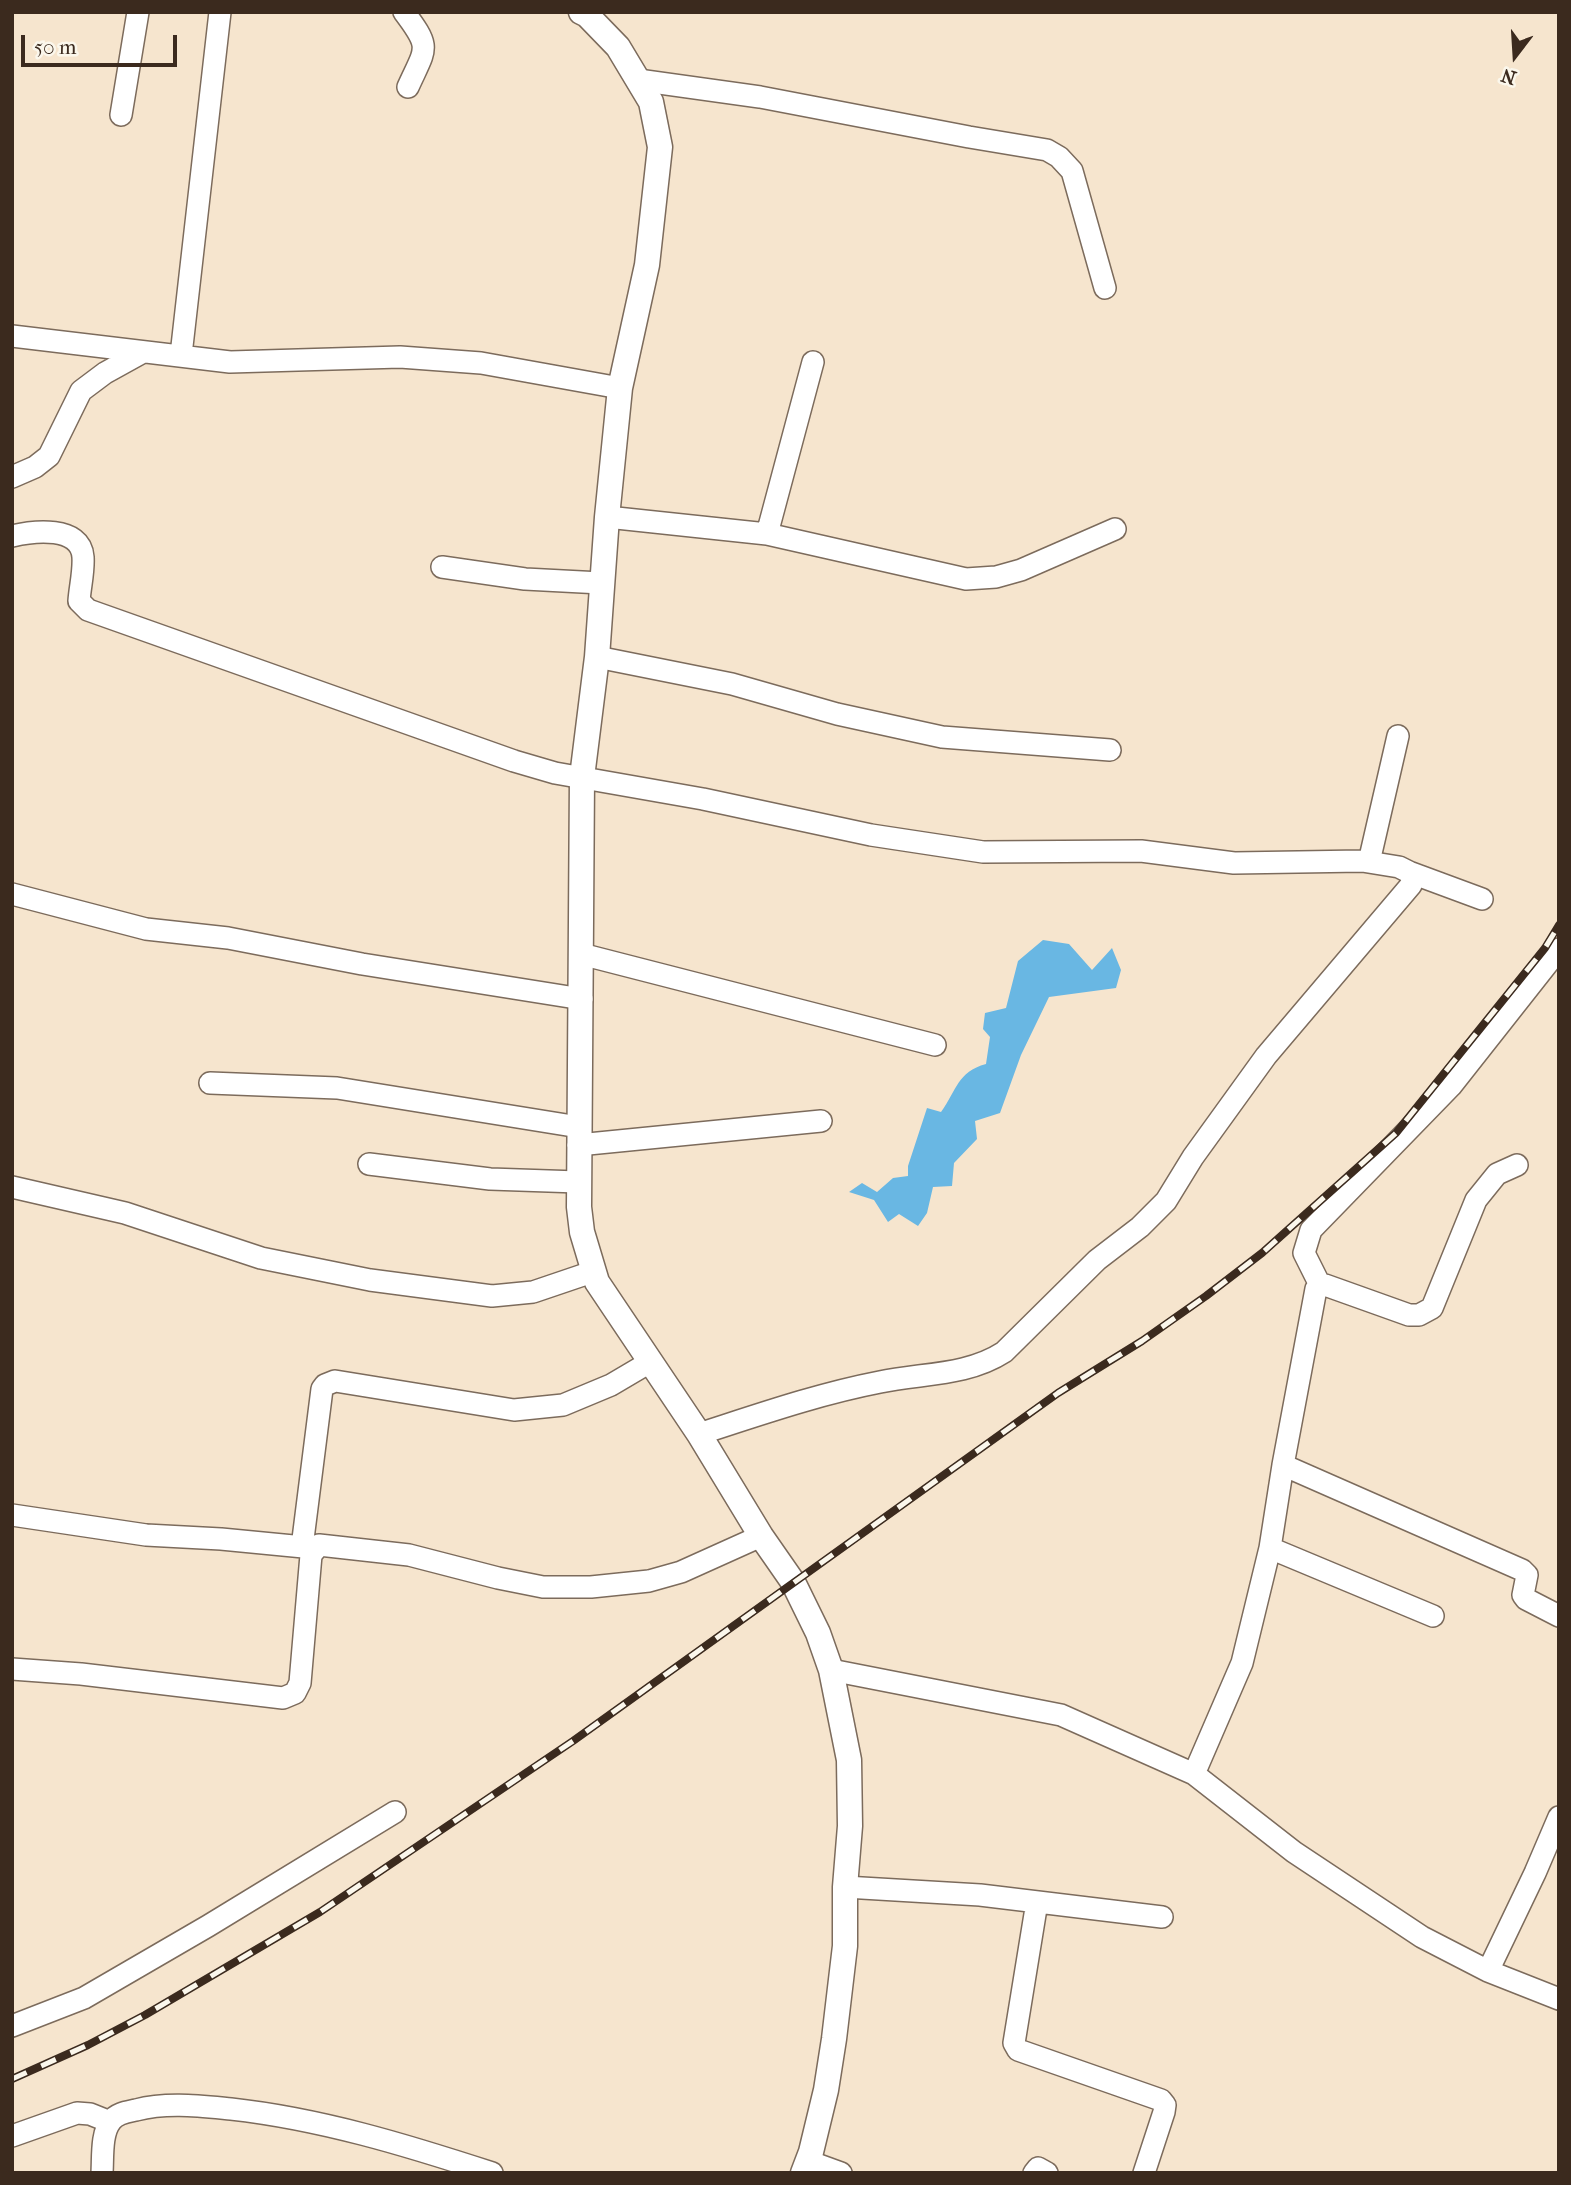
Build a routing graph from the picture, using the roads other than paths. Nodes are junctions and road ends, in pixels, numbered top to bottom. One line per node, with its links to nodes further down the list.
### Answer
1 (138, 12): 7 (street)
2 (220, 12): 11 (street)
3 (404, 12): 6 (street)
4 (581, 12): 5 (street)
5 (638, 80): 8 (street); 13 (street)
6 (408, 87)
7 (121, 115)
8 (1105, 288)
9 (12, 337): 10 (street)
10 (143, 352): 11 (street); 14 (street)
11 (181, 355): 13 (street)
12 (813, 362): 17 (street)
13 (620, 388): 15 (street)
14 (12, 477)
15 (607, 517): 17 (street); 20 (street)
16 (1115, 528): 17 (street)
17 (767, 534)
18 (12, 536): 24 (street)
19 (442, 567): 20 (street)
20 (601, 583): 21 (street)
21 (597, 657): 23 (street); 24 (street)
22 (1398, 736): 25 (street)
23 (1111, 750)
24 (582, 777): 25 (street); 30 (street)
25 (1369, 862): 26 (street)
26 (1409, 872): 28 (street); 43 (street)
27 (12, 894): 31 (street)
28 (1482, 899)
29 (1559, 949): 41 (street)
30 (581, 954): 31 (street); 32 (street)
31 (582, 999): 35 (street)
32 (936, 1045)
33 (211, 1083): 35 (street)
34 (821, 1121): 35 (street)
35 (578, 1136): 38 (street)
36 (369, 1164): 38 (street)
37 (1517, 1165): 41 (street)
38 (578, 1182): 40 (street)
39 (12, 1187): 40 (street)
40 (592, 1272): 42 (street)
41 (1320, 1286): 44 (street)
42 (650, 1362): 43 (street); 47 (street)
43 (699, 1434): 46 (street)
44 (1283, 1465): 48 (street); 50 (street)
45 (12, 1515): 47 (street)
46 (761, 1536): 47 (street); 52 (street)
47 (308, 1547): 51 (street)
48 (1270, 1548): 49 (street); 53 (street)
49 (1433, 1616)
50 (1559, 1616)
51 (12, 1669)
52 (831, 1670): 53 (street); 56 (street)
53 (1194, 1774): 59 (street)
54 (395, 1812): 61 (street)
55 (1559, 1817): 59 (street)
56 (845, 1888): 57 (street); 64 (street)
57 (1037, 1902): 58 (street); 70 (street)
58 (1162, 1917)
59 (1488, 1971): 60 (street)
60 (1559, 1999)
61 (12, 2026)
62 (110, 2122): 63 (street); 65 (street); 66 (street)
63 (12, 2136)
64 (805, 2167): 67 (street)
65 (102, 2173)
66 (492, 2173)
67 (841, 2173)
68 (1034, 2173): 69 (street)
69 (1047, 2173)
70 (1144, 2173)

